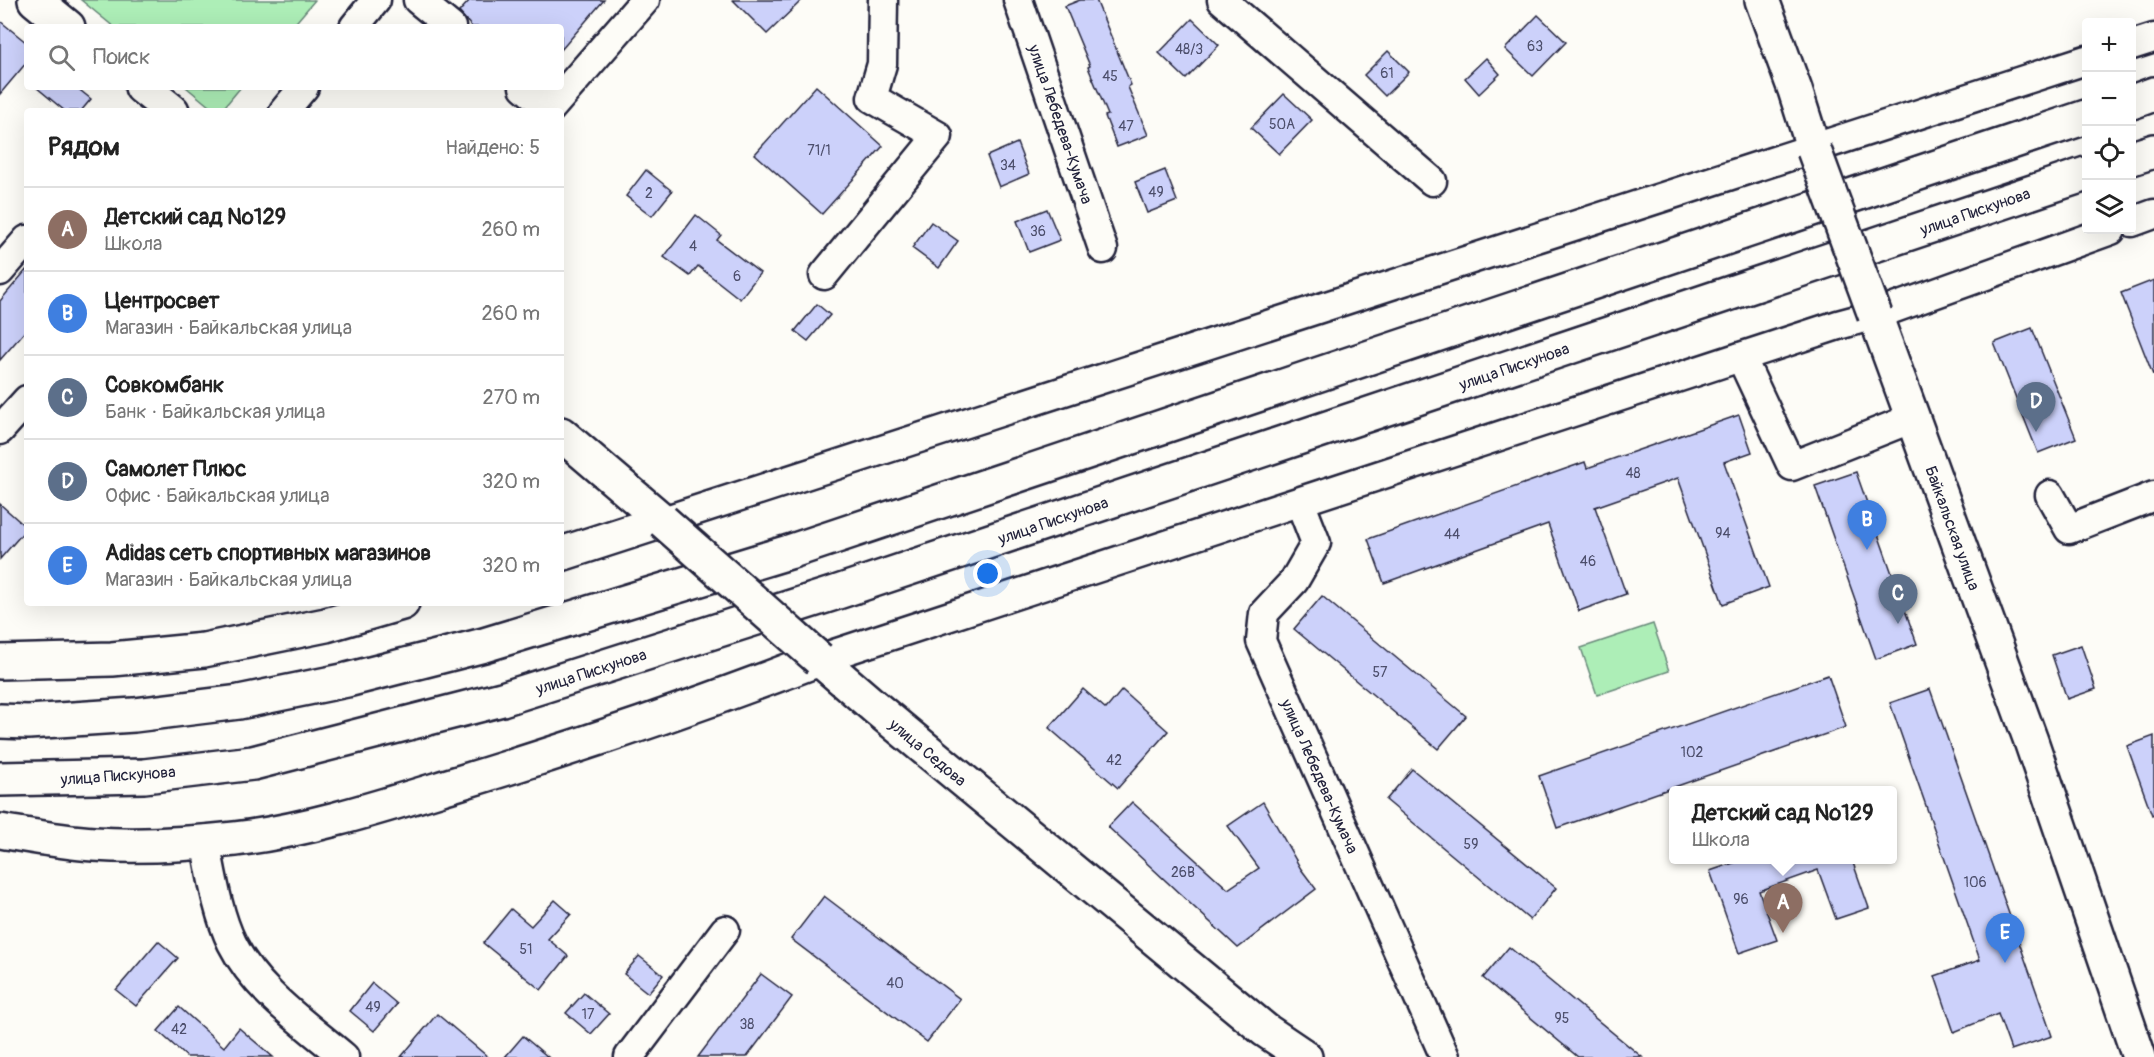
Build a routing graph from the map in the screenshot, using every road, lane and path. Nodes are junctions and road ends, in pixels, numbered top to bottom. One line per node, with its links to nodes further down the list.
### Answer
1 (35, 0): 9 (main road)
2 (376, 0): 10 (street)
3 (418, 0): 11 (street)
4 (645, 0): 23 (street)
5 (883, 0): 36 (street)
6 (1018, 0): 34 (street, улица Лебедева-Кумача)
7 (1222, 0): 29 (street)
8 (1762, 0): 25 (main road, Байкальская улица)
9 (64, 24)
10 (356, 24)
11 (447, 24)
12 (2154, 38): 13 (street)
13 (2136, 44)
14 (2082, 61): 25 (street)
15 (146, 90): 20 (main road)
16 (302, 90): 21 (street)
17 (528, 90): 22 (street)
18 (2154, 94): 19 (main road)
19 (2136, 101)
20 (168, 108)
21 (286, 108)
22 (549, 108)
23 (551, 108)
24 (2082, 118): 49 (main road)
25 (1814, 150): 37 (main road, Байкальская улица, bridge); 44 (street)
26 (2154, 151): 27 (main road)
27 (2136, 157)
28 (2082, 175): 50 (main road, улица Пискунова)
29 (1432, 181)
30 (2154, 214): 31 (street)
31 (2136, 221)
32 (2100, 234): 37 (street)
33 (24, 243): 35 (street)
34 (1103, 249)
35 (0, 271)
36 (824, 275)
37 (1875, 315): 38 (street); 39 (main road, Байкальская улица)
38 (1741, 357): 39 (street); 43 (street)
39 (1912, 418): 58 (main road, Байкальская улица)
40 (564, 437): 44 (main road, улица Седова)
41 (2050, 495): 42 (street)
42 (2154, 496)
43 (1300, 502): 47 (street); 57 (street, улица Лебедева-Кумача)
44 (663, 522): 45 (main road); 47 (main road, улица Седова, bridge)
45 (564, 553)
46 (392, 606): 48 (main road)
47 (819, 659): 52 (main road); 56 (main road, улица Седова)
48 (0, 662)
49 (0, 722)
50 (0, 779)
51 (0, 831): 52 (main road)
52 (205, 841): 54 (street)
53 (725, 930): 55 (street)
54 (344, 1057)
55 (629, 1057)
56 (1305, 1057)
57 (1445, 1057)
58 (2139, 1057)

